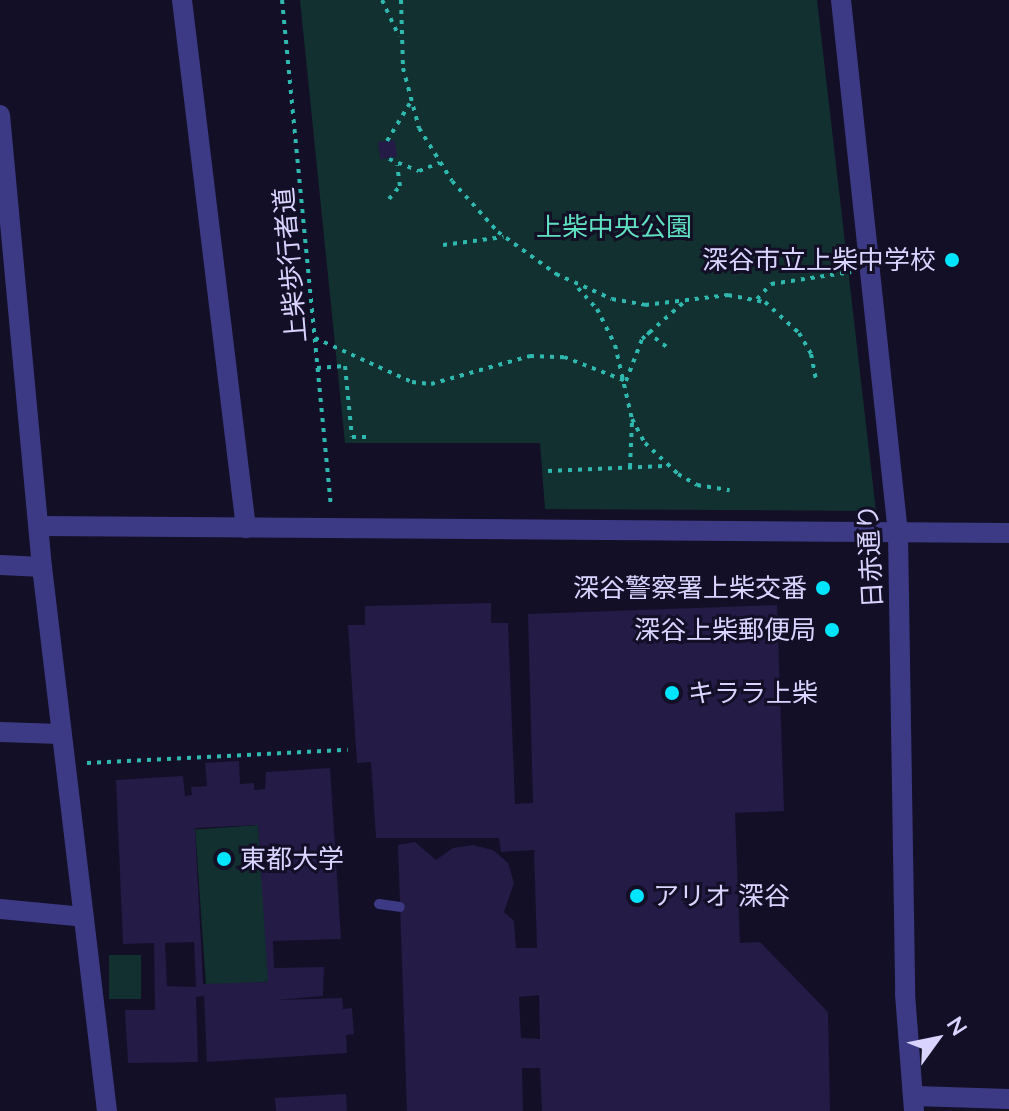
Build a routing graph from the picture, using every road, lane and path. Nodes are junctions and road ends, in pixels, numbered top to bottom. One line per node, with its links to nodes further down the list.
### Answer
1 (182, 0): 34 (street)
2 (282, 0): 21 (path, 上柴歩行者道)
3 (382, 0): 6 (path)
4 (401, 0): 6 (path)
5 (841, 0): 16 (street, 日赤通り)
6 (401, 38): 7 (path)
7 (410, 103): 9 (path); 11 (path)
8 (0, 115): 32 (street)
9 (387, 141)
10 (389, 159): 12 (path)
11 (439, 163): 12 (path); 14 (path)
12 (397, 165): 13 (path)
13 (389, 199)
14 (503, 237): 15 (path); 17 (path)
15 (443, 245)
16 (869, 269): 19 (path); 35 (street, 日赤通り)
17 (574, 283): 18 (path); 25 (path)
18 (689, 299): 19 (path); 20 (path)
19 (757, 299): 24 (path)
20 (647, 332): 22 (path); 25 (path)
21 (314, 337): 23 (path, 上柴歩行者道); 25 (path)
22 (667, 347)
23 (317, 368): 27 (path); 33 (path, 上柴歩行者道)
24 (816, 379)
25 (626, 381): 26 (path)
26 (632, 419): 28 (path); 29 (path)
27 (366, 437)
28 (667, 466): 29 (path); 31 (path)
29 (630, 467): 30 (path)
30 (548, 471)
31 (730, 490)
32 (39, 526): 34 (street); 38 (street)
33 (333, 527): 34 (street); 35 (street)
34 (246, 528)
35 (898, 533): 36 (street); 48 (street, 日赤通り)
36 (1009, 533)
37 (0, 565): 38 (street)
38 (42, 567): 40 (street)
39 (0, 732): 40 (street)
40 (61, 734): 46 (street)
41 (348, 750): 42 (path)
42 (87, 763)
43 (379, 904): 44 (lane)
44 (400, 907)
45 (0, 909): 46 (street)
46 (84, 917): 49 (street)
47 (1009, 1099): 48 (street)
48 (914, 1104)
49 (107, 1111)

